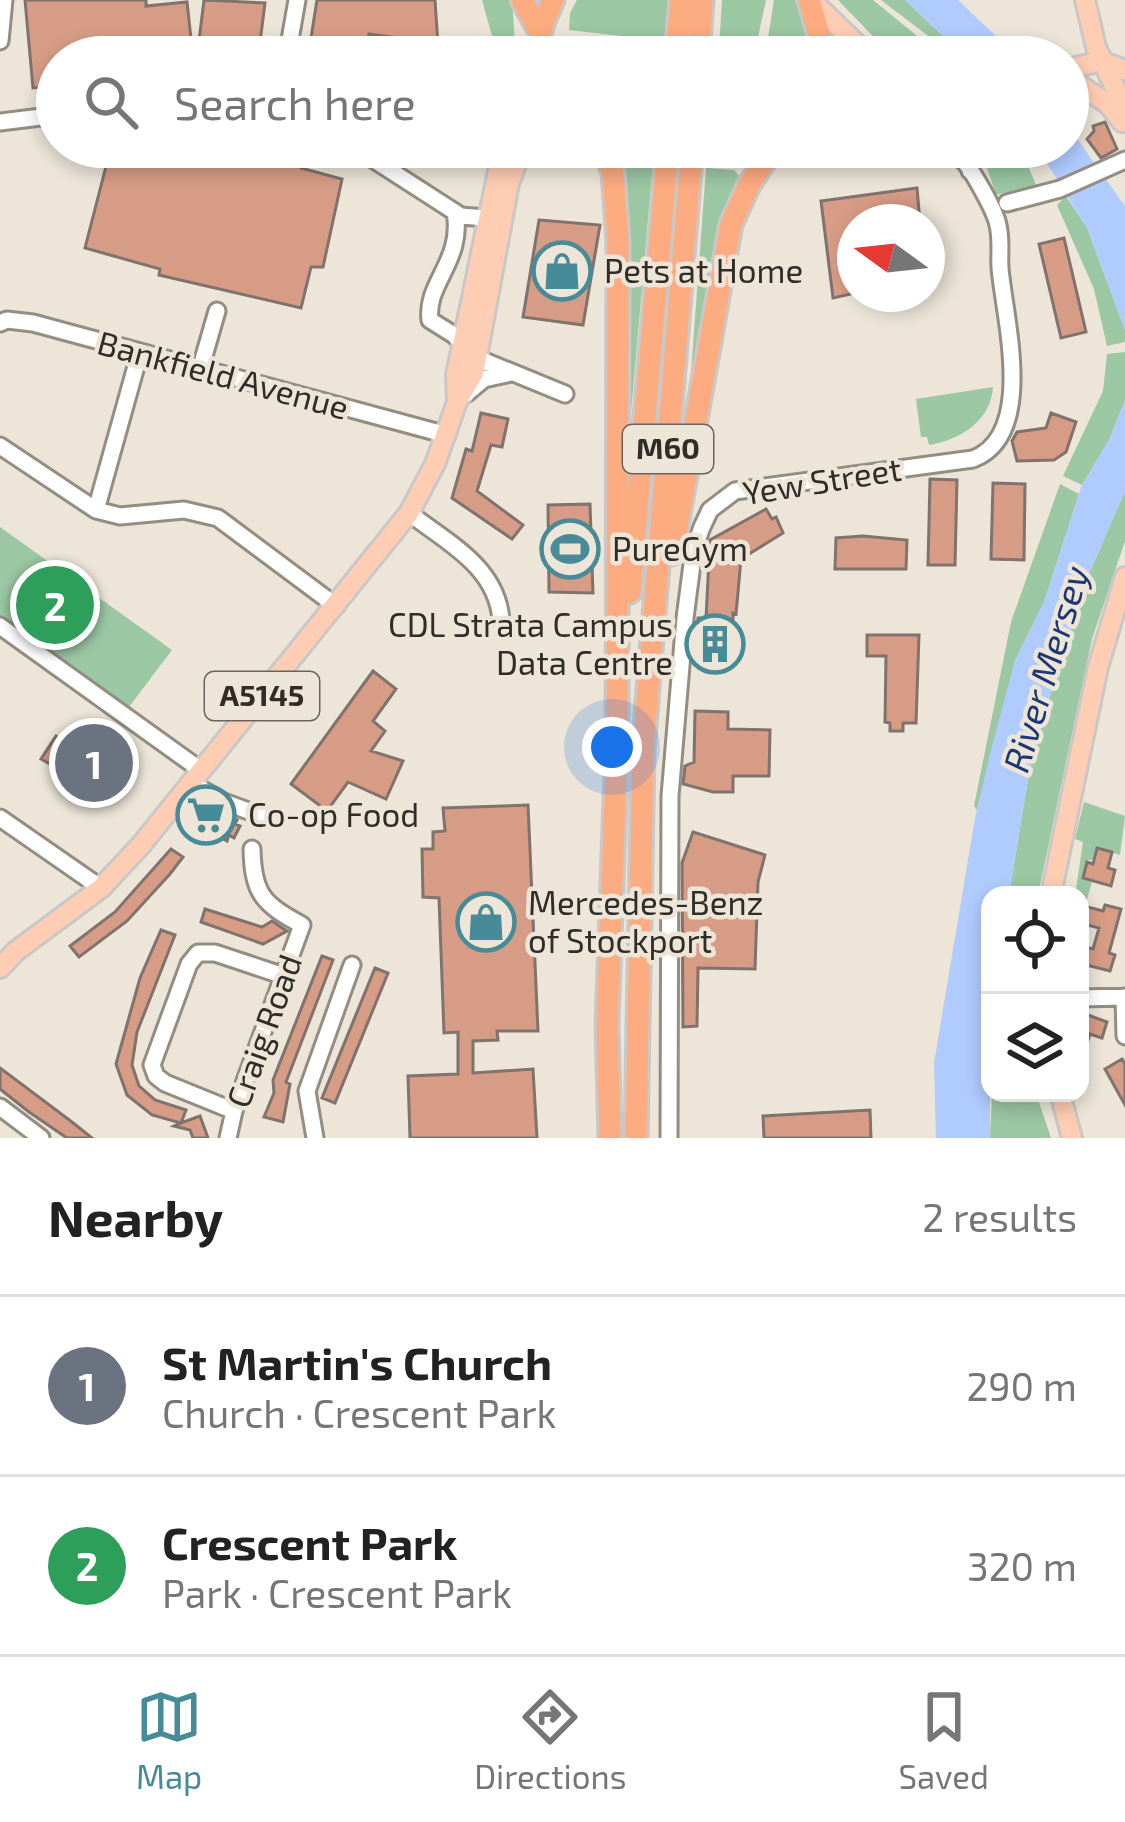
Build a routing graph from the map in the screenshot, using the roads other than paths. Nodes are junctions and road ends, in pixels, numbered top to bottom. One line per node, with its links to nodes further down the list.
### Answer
1 (4, 0): 16 (street)
2 (297, 0): 9 (street)
3 (522, 0): 10 (highway)
4 (553, 0): 11 (highway)
5 (681, 0): 12 (highway)
6 (702, 0): 13 (highway)
7 (810, 0): 14 (highway); 15 (main road)
8 (1085, 0): 17 (main road)
9 (291, 36)
10 (535, 36)
11 (542, 36)
12 (678, 36)
13 (699, 36)
14 (819, 36)
15 (847, 36)
16 (0, 41)
17 (1116, 70): 21 (main road)
18 (1089, 91): 21 (main road)
19 (36, 118): 20 (street)
20 (0, 122)
21 (1125, 124)
22 (1125, 160): 31 (street)
23 (387, 168): 32 (street)
24 (498, 168): 33 (main road, A5145)
25 (515, 168): 38 (main road, A5145)
26 (611, 168): 51 (highway, M60)
27 (664, 168): 51 (highway, M60)
28 (690, 168): 52 (highway, M60)
29 (763, 168): 52 (highway, M60)
30 (972, 168): 74 (street, Yew Street)
31 (1006, 203)
32 (455, 212): 33 (street); 36 (street)
33 (486, 218): 36 (main road, A5145)
34 (217, 311): 39 (street)
35 (0, 323): 37 (street, Bankfield Avenue)
36 (462, 344): 38 (street); 42 (main road, A5145)
37 (140, 352): 39 (street, Bankfield Avenue); 45 (street)
38 (477, 358): 40 (street); 42 (main road, A5145)
39 (200, 370): 43 (street, Bankfield Avenue)
40 (511, 373): 41 (street); 42 (street)
41 (565, 394)
42 (457, 402): 43 (main road, A5145)
43 (446, 435): 46 (main road, A5145)
44 (0, 446): 45 (street)
45 (96, 510): 48 (street)
46 (409, 513): 48 (main road, A5145); 49 (street)
47 (1125, 577): 57 (main road)
48 (336, 606): 53 (main road, A5145)
49 (501, 620)
50 (0, 626): 53 (street)
51 (617, 742): 72 (highway, M60)
52 (643, 750): 73 (highway, M60)
53 (196, 777): 55 (street); 58 (main road, A5145)
54 (0, 818): 58 (street)
55 (271, 819)
56 (252, 849): 62 (street, Craig Road)
57 (1053, 886)
58 (100, 888): 59 (main road, A5145)
59 (8, 954): 61 (main road, A5145)
60 (352, 965): 71 (street)
61 (0, 968)
62 (281, 975): 68 (street, Craig Road); 68 (street)
63 (1124, 997): 64 (street); 65 (street)
64 (1089, 998)
65 (1121, 1039)
66 (1062, 1102): 75 (main road)
67 (0, 1107): 69 (street)
68 (234, 1111): 70 (street, Craig Road)
69 (41, 1138)
70 (228, 1138)
71 (315, 1138)
72 (610, 1138)
73 (636, 1138)
74 (669, 1138)
75 (1072, 1138)

